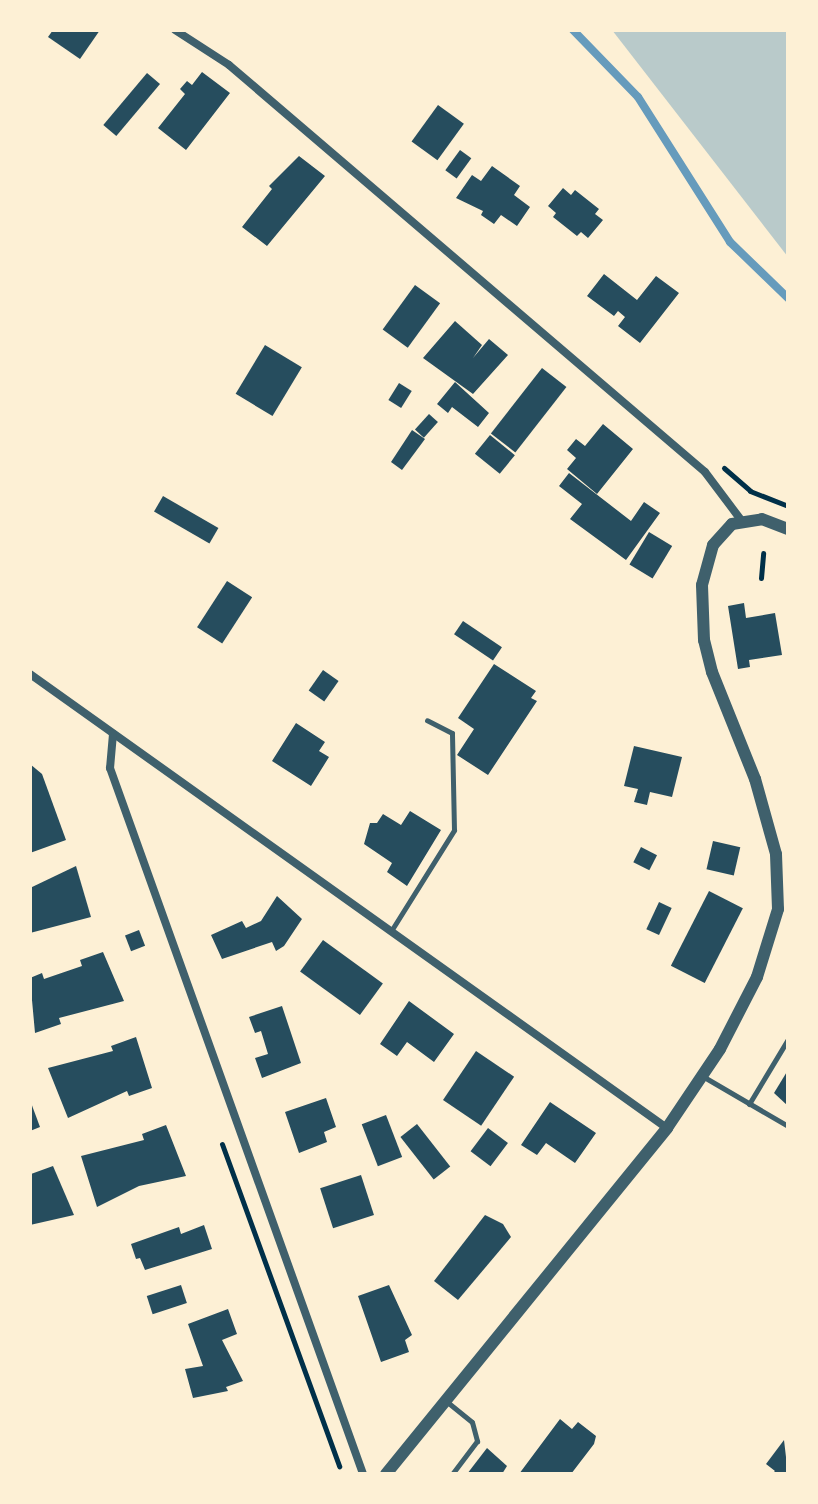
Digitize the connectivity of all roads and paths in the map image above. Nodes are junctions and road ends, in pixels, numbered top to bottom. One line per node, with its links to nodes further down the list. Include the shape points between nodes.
1 (175, 30): 4 (street, via 229,65 705,472)
2 (715, 460): 3 (path, via 750,491)
3 (788, 506)
4 (741, 520): 5 (street, via 762,519); 13 (street, via 718,537 706,565 701,601 704,640 770,827 779,893 775,926 757,977)
5 (788, 529)
6 (763, 553): 7 (path)
7 (761, 578)
8 (30, 674): 10 (street)
9 (427, 720): 11 (lane, via 452,733 454,830)
10 (113, 734): 11 (street); 20 (street, via 110,768)
11 (391, 931): 16 (street)
12 (788, 1039): 14 (lane)
13 (703, 1077): 14 (lane); 16 (street)
14 (749, 1104): 15 (lane)
15 (788, 1126)
16 (667, 1128): 18 (street)
17 (222, 1144): 19 (path)
18 (446, 1401): 21 (street); 22 (lane, via 472,1422 477,1441)
19 (339, 1466)
20 (363, 1474)
21 (386, 1474)
22 (452, 1474)

